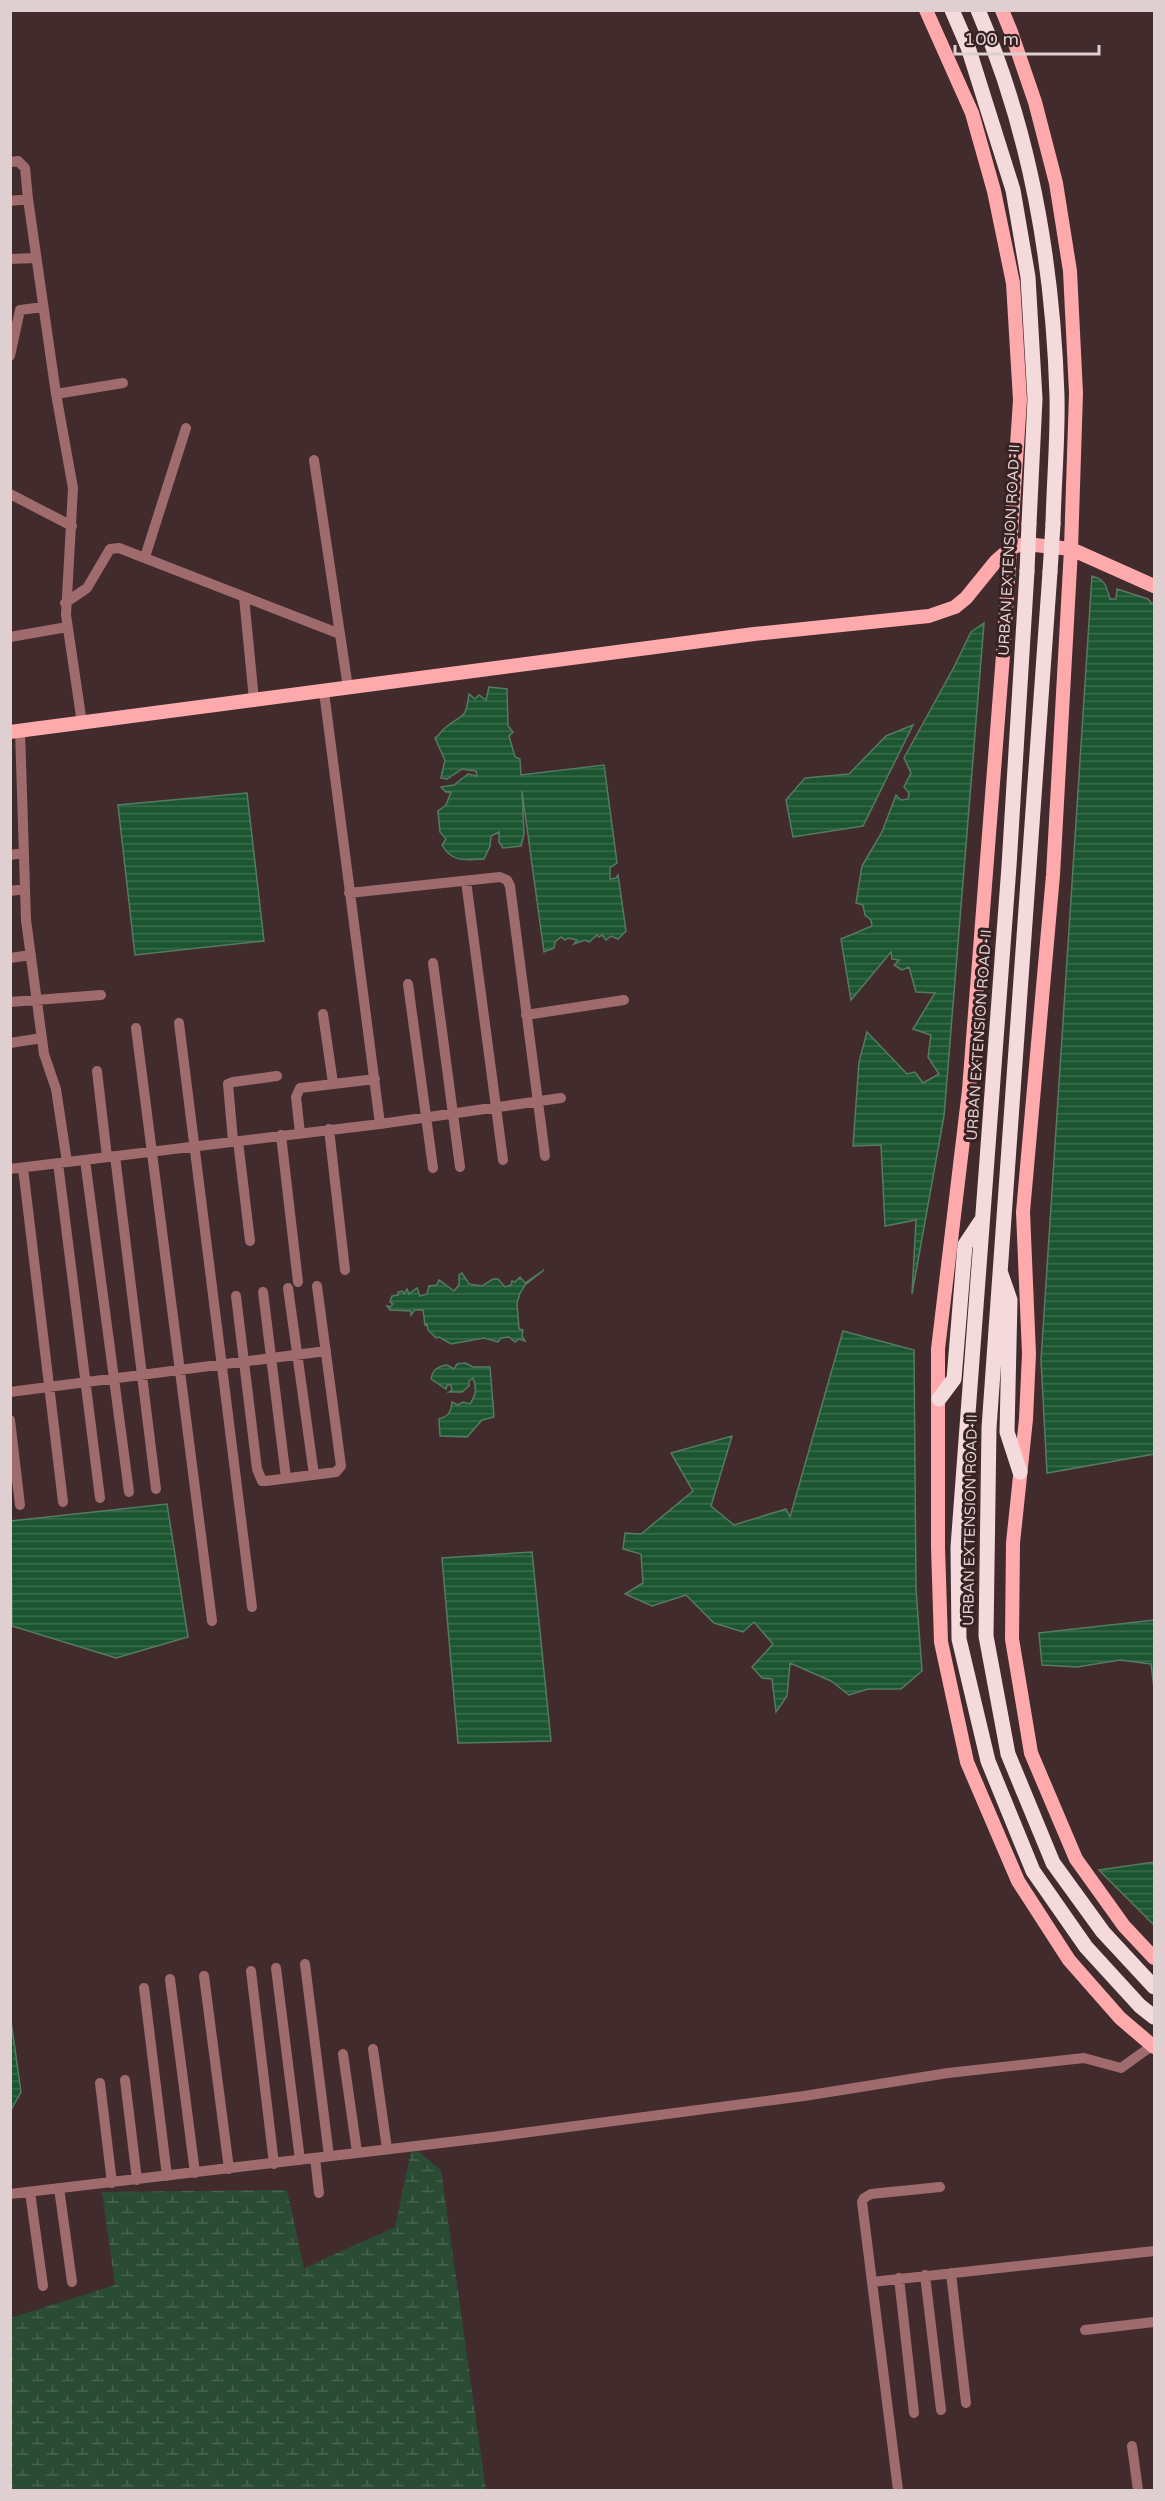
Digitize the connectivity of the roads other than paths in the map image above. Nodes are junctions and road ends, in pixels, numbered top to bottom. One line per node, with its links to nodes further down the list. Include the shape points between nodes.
1 (926, 10): 20 (main road, via 972,113 994,191 1013,283 1020,400)
2 (952, 10): 78 (highway, URBAN EXTENSION ROAD-II, bridge, via 972,58 1013,190 1028,277 1035,399 1009,866)
3 (978, 10): 80 (highway, URBAN EXTENSION ROAD-II, bridge, via 1016,117 1035,186 1049,274 1057,398 1050,573)
4 (1002, 10): 19 (main road, via 1035,102 1056,183 1070,271 1076,393)
5 (10, 162): 6 (street, via 18,161 25,168)
6 (28, 199): 7 (street); 8 (street)
7 (10, 201)
8 (36, 258): 9 (street); 10 (street)
9 (10, 259)
10 (43, 307): 11 (street); 14 (street)
11 (15, 309): 12 (street)
12 (10, 356)
13 (123, 383): 14 (street)
14 (56, 394): 18 (street, via 73,488)
15 (186, 428): 21 (street)
16 (314, 460): 26 (street)
17 (10, 494): 18 (street)
18 (72, 526): 24 (street)
19 (1071, 549): 20 (main road, via 1026,544); 22 (main road); 100 (main road, via 1053,875 1023,1212 1029,1354)
20 (1008, 550): 28 (main road, via 966,598 955,607 928,616 754,634); 98 (main road, via 969,1090 938,1349)
21 (145, 557): 23 (street); 24 (street, via 110,549 87,588)
22 (1155, 586)
23 (244, 597): 26 (street); 30 (street)
24 (65, 603): 25 (street)
25 (67, 627): 27 (street); 31 (street)
26 (340, 634): 28 (street)
27 (10, 637)
28 (348, 688): 29 (main road)
29 (324, 692): 30 (main road); 38 (street)
30 (254, 700): 31 (main road)
31 (82, 723): 32 (main road)
32 (15, 731): 33 (street)
33 (24, 853): 34 (street); 36 (street)
34 (10, 855)
35 (466, 881): 38 (street); 48 (street, via 500,877 510,886); 59 (street)
36 (25, 889): 37 (street); 39 (street)
37 (10, 891)
38 (350, 893): 55 (street)
39 (31, 955): 40 (street); 44 (street)
40 (10, 958)
41 (433, 963): 60 (street)
42 (408, 984): 61 (street)
43 (101, 995): 44 (street)
44 (37, 999): 46 (street); 51 (street)
45 (624, 1000): 48 (street)
46 (10, 1002)
47 (323, 1014): 56 (street)
48 (526, 1015): 58 (street)
49 (179, 1023): 67 (street)
50 (136, 1028): 68 (street)
51 (42, 1038): 52 (street); 73 (street, via 45,1063 56,1089)
52 (10, 1043)
53 (97, 1071): 70 (street)
54 (277, 1076): 66 (street, via 228,1084)
55 (375, 1078): 56 (street); 62 (street)
56 (333, 1083): 64 (street, via 305,1086 297,1092)
57 (561, 1098): 58 (street)
58 (537, 1101): 59 (street); 69 (street)
59 (495, 1107): 60 (street); 72 (street)
60 (453, 1113): 61 (street); 74 (street)
61 (426, 1117): 62 (street); 76 (street)
62 (380, 1124): 63 (street)
63 (329, 1130): 64 (street); 81 (street)
64 (300, 1133): 65 (street)
65 (281, 1135): 66 (street); 82 (street)
66 (236, 1141): 67 (street); 79 (street)
67 (194, 1146): 68 (street); 91 (street)
68 (152, 1152): 70 (street); 92 (street)
69 (546, 1156)
70 (111, 1157): 71 (street); 93 (street)
71 (85, 1160): 73 (street); 94 (street)
72 (503, 1160)
73 (62, 1163): 75 (street); 95 (street)
74 (460, 1167)
75 (23, 1168): 77 (street); 96 (street)
76 (433, 1168)
77 (10, 1169)
78 (983, 1218): 98 (highway, via 965,1245 954,1379); 118 (highway, URBAN EXTENSION ROAD-II, via 958,1547 959,1640 988,1761 1033,1871 1086,1947)
79 (250, 1241)
80 (999, 1268): 100 (highway, via 1010,1300 1007,1432); 116 (highway, URBAN EXTENSION ROAD-II, via 989,1428 986,1636 1008,1754 1053,1863 1103,1932)
81 (345, 1270)
82 (298, 1282)
83 (317, 1286): 87 (street)
84 (288, 1288): 88 (street)
85 (263, 1292): 89 (street)
86 (236, 1296): 90 (street)
87 (326, 1351): 88 (street); 101 (street, via 341,1466 336,1472)
88 (297, 1355): 89 (street); 101 (street)
89 (271, 1359): 90 (street); 102 (street)
90 (244, 1362): 91 (street); 102 (street, via 259,1478)
91 (222, 1366): 92 (street); 108 (street)
92 (180, 1371): 93 (street); 109 (street)
93 (143, 1376): 94 (street); 103 (street)
94 (114, 1379): 95 (street); 104 (street)
95 (86, 1383): 96 (street); 105 (street)
96 (50, 1387): 97 (street); 106 (street)
97 (10, 1392)
98 (939, 1399): 119 (main road, via 940,1642 967,1762 1018,1881 1069,1960 1120,2018)
99 (10, 1420): 107 (street)
100 (1020, 1472): 110 (main road, via 1013,1543 1012,1639 1031,1753 1076,1860 1124,1926)
101 (314, 1475): 102 (street)
102 (286, 1478)
103 (156, 1489)
104 (129, 1492)
105 (100, 1498)
106 (63, 1502)
107 (20, 1505)
108 (252, 1607)
109 (212, 1621)
110 (1155, 1958)
111 (304, 1964): 126 (street)
112 (276, 1968): 128 (street)
113 (250, 1971): 129 (street)
114 (204, 1976): 130 (street)
115 (170, 1979): 131 (street)
116 (1155, 1987)
117 (144, 1988): 132 (street)
118 (1155, 2017)
119 (1154, 2046): 124 (street, via 1121,2067 1084,2058 948,2073 804,2096)
120 (373, 2049): 124 (street)
121 (343, 2054): 125 (street)
122 (125, 2079): 133 (street)
123 (100, 2083): 134 (street)
124 (387, 2149): 125 (street)
125 (357, 2152): 126 (street)
126 (330, 2156): 127 (street)
127 (315, 2158): 128 (street); 138 (street)
128 (300, 2160): 129 (street)
129 (274, 2164): 130 (street)
130 (228, 2169): 131 (street)
131 (195, 2173): 132 (street)
132 (167, 2176): 133 (street)
133 (138, 2180): 134 (street)
134 (112, 2183): 136 (street)
135 (940, 2187): 145 (street, via 864,2198 862,2210)
136 (59, 2188): 137 (street); 144 (street)
137 (30, 2192): 139 (street); 146 (street)
138 (319, 2193)
139 (10, 2194)
140 (1155, 2251): 141 (street)
141 (951, 2273): 142 (street); 149 (street)
142 (924, 2275): 143 (street); 150 (street)
143 (899, 2278): 145 (street); 151 (street)
144 (72, 2282)
145 (872, 2282): 153 (street)
146 (43, 2286)
147 (1155, 2322): 148 (street)
148 (1085, 2330)
149 (966, 2403)
150 (941, 2410)
151 (914, 2413)
152 (1132, 2446): 154 (street)
153 (898, 2490)
154 (1138, 2490)

